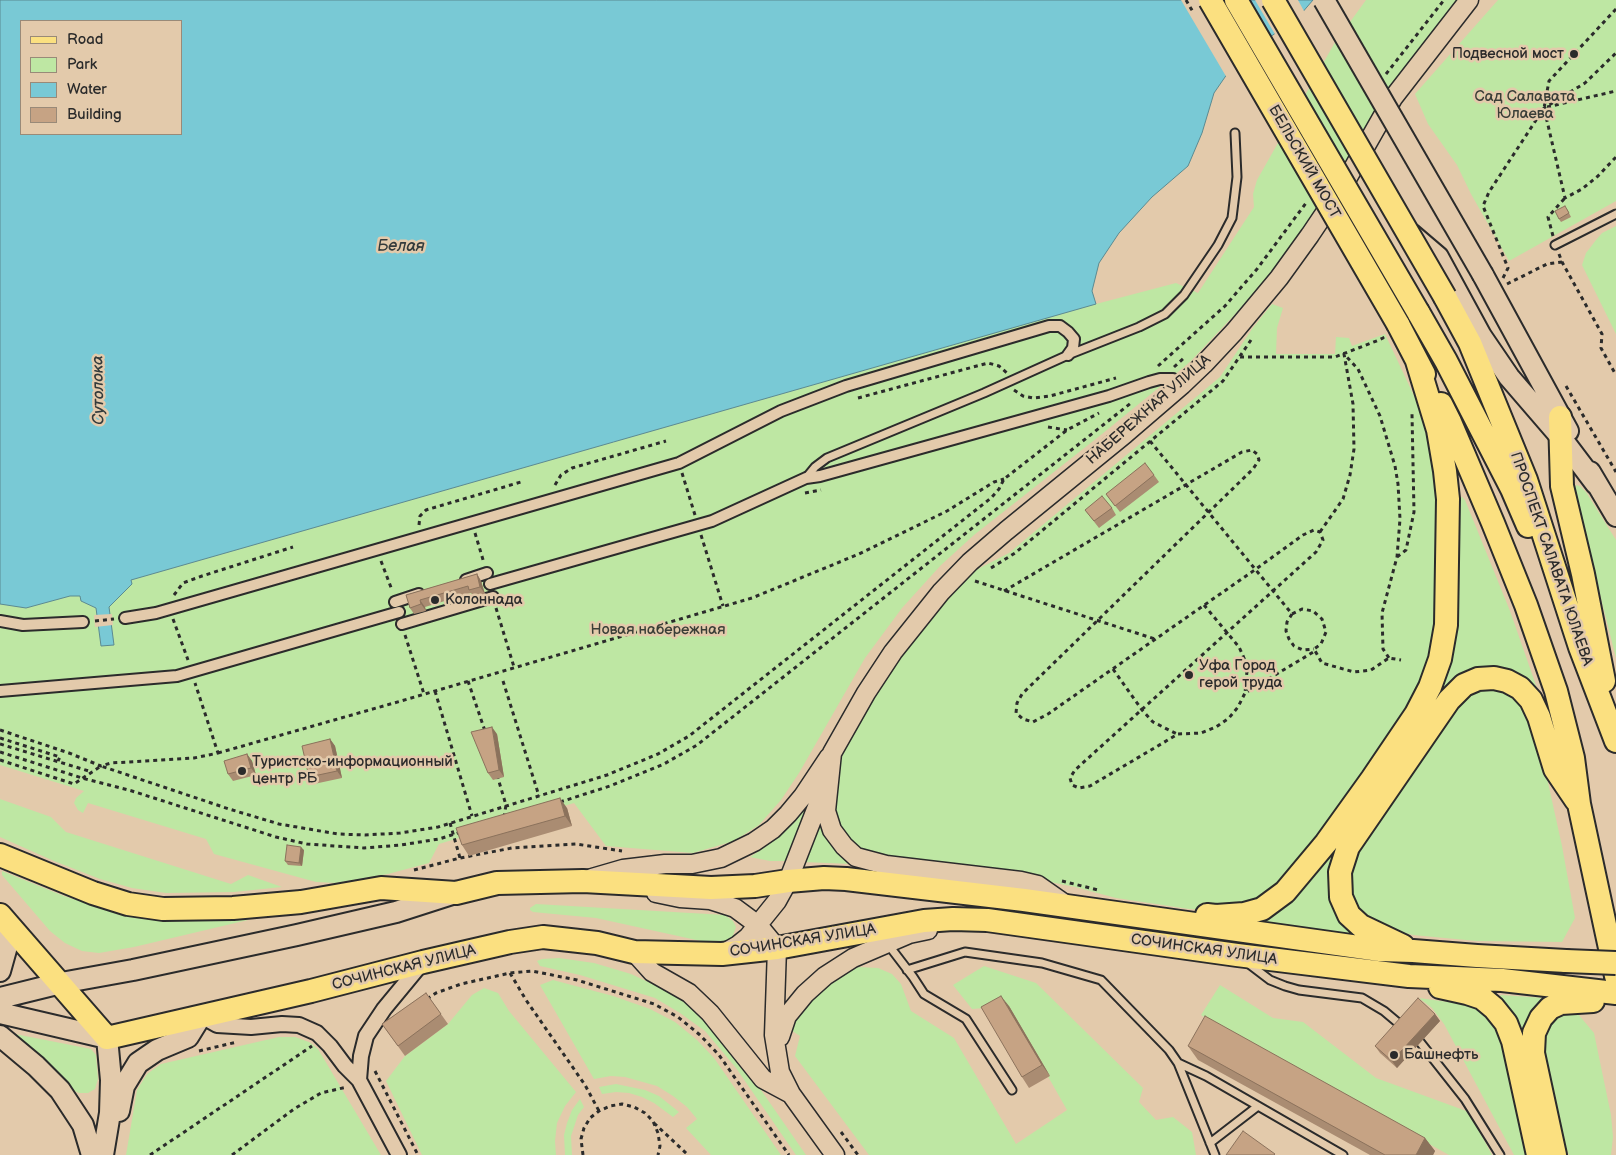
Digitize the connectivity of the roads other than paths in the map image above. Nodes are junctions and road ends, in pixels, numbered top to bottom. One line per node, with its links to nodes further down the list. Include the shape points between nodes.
1 (1210, 0): 11 (main road, БЕЛЬСКИЙ МОСТ, bridge, via 1387,334)
2 (1236, 0): 23 (main road, БЕЛЬСКИЙ МОСТ, bridge, via 1450,370 1512,489)
3 (1273, 0): 9 (main road, bridge, via 1408,232)
4 (1324, 0): 13 (main road, bridge, via 1482,275)
5 (1469, 0): 12 (street, НАБЕРЕЖНАЯ УЛИЦА, via 1393,98 1343,186 1279,278 1234,332)
6 (1235, 133): 10 (lane, via 1237,177 1232,218 1184,295 1165,314)
7 (1616, 214): 8 (lane)
8 (1555, 245)
9 (1451, 293): 13 (main road, via 1509,377); 23 (main road, ПРОСПЕКТ САЛАВАТА ЮЛАЕВА, via 1526,480)
10 (1068, 355): 14 (lane, via 827,458); 20 (street, via 1074,339 1060,326 1048,326 846,386 781,412 678,464 156,614)
11 (1417, 361): 28 (main road, via 1450,422 1526,604 1563,714); 37 (main road, via 1438,430 1448,507 1446,625 1440,659 1416,714 1326,843 1274,901 1262,909 1216,916 1152,908)
12 (1182, 384): 14 (street, via 1173,379 1160,379 1109,396); 26 (street, НАБЕРЕЖНАЯ УЛИЦА, via 970,562 941,592 893,652)
13 (1560, 426): 15 (main road); 25 (main road, via 1562,486)
14 (806, 478): 17 (street, via 712,522)
15 (1616, 516)
16 (459, 582): 17 (street, via 486,570)
17 (490, 584): 19 (street, via 494,600 403,627)
18 (432, 590): 19 (street)
19 (396, 603): 24 (street, via 192,673)
20 (125, 618)
21 (0, 621): 22 (street, via 23,624)
22 (83, 622)
23 (1580, 647): 25 (main road, ПРОСПЕКТ САЛАВАТА ЮЛАЕВА)
24 (0, 691)
25 (1616, 741)
26 (832, 753): 27 (street, НАБЕРЕЖНАЯ УЛИЦА); 30 (street, via 788,814 754,842 720,858 692,864 622,869)
27 (828, 774): 31 (street); 35 (street, via 826,811 832,830 856,857 886,865 1021,880 1038,885)
28 (1579, 804): 44 (main road, via 1555,768 1540,717 1520,688 1494,678 1478,679 1464,685 1449,700 1348,847 1340,872 1341,897 1349,915 1361,926); 52 (main road)
29 (0, 854): 33 (main road, via 93,893 128,904 163,909 233,908 301,902 381,888)
30 (583, 880): 32 (main road, СОЧИНСКАЯ УЛИЦА); 33 (main road, СОЧИНСКАЯ УЛИЦА, via 497,883)
31 (788, 881): 32 (main road, СОЧИНСКАЯ УЛИЦА, via 711,888); 34 (street); 35 (main road, СОЧИНСКАЯ УЛИЦА, via 846,879)
32 (641, 884): 36 (street, via 657,894 710,900)
33 (456, 892): 53 (main road, СОЧИНСКАЯ УЛИЦА, via 396,912 324,929)
34 (776, 901): 40 (street); 42 (street, via 770,932)
35 (1068, 906): 37 (main road, СОЧИНСКАЯ УЛИЦА)
36 (734, 908): 40 (street); 43 (street, via 744,924 744,935)
37 (1122, 913): 44 (main road, СОЧИНСКАЯ УЛИЦА, via 1315,942)
38 (1, 916): 50 (main road, via 7,946); 53 (main road)
39 (953, 919): 41 (street, via 936,928); 42 (main road, СОЧИНСКАЯ УЛИЦА, via 924,921); 46 (main road, СОЧИНСКАЯ УЛИЦА, via 987,920)
40 (758, 925): 42 (street); 43 (street)
41 (887, 943): 49 (lane); 67 (street, via 853,958 825,976 787,1016 780,1035)
42 (777, 948): 43 (main road, СОЧИНСКАЯ УЛИЦА); 67 (street, via 774,1035 780,1072)
43 (730, 949): 45 (main road, СОЧИНСКАЯ УЛИЦА)
44 (1413, 951): 48 (main road, СОЧИНСКАЯ УЛИЦА, bridge)
45 (634, 952): 47 (main road, СОЧИНСКАЯ УЛИЦА, via 597,943 543,937); 67 (street, via 652,972 689,993 710,1013 763,1079)
46 (1236, 955): 51 (main road, СОЧИНСКАЯ УЛИЦА); 60 (lane, via 1270,980 1285,986 1362,998)
47 (423, 962): 59 (main road, СОЧИНСКАЯ УЛИЦА); 65 (street, via 366,1036)
48 (1616, 963)
49 (907, 970): 64 (lane, via 965,952 1042,963 1101,980); 66 (lane, via 924,994 966,1019)
50 (0, 971)
51 (1409, 976): 55 (main road, СОЧИНСКАЯ УЛИЦА, via 1502,980); 78 (main road, via 1482,998 1506,1023 1513,1041)
52 (1616, 976)
53 (62, 984): 56 (main road, СОЧИНСКАЯ УЛИЦА); 62 (main road)
54 (1616, 993): 55 (main road, СОЧИНСКАЯ УЛИЦА)
55 (1574, 994): 57 (main road, via 1602,1002); 79 (main road, via 1550,1008 1534,1033 1533,1053)
56 (0, 998)
57 (1616, 998)
58 (0, 1013): 62 (main road, СОЧИНСКАЯ УЛИЦА)
59 (201, 1016): 62 (main road, СОЧИНСКАЯ УЛИЦА); 65 (street, via 218,1025 251,1027 282,1024 317,1033 345,1066); 72 (main road, via 188,1037 157,1050 138,1063 124,1086)
60 (1403, 1027)
61 (0, 1036): 70 (main road, via 60,1090 83,1125)
62 (107, 1038): 71 (main road, via 110,1113)
63 (1420, 1042): 77 (lane, via 1465,1099)
64 (1178, 1063): 68 (lane); 69 (lane)
65 (353, 1084): 73 (street)
66 (1012, 1090)
67 (791, 1094): 74 (street)
68 (1258, 1106): 69 (lane); 76 (lane)
69 (1210, 1143): 75 (lane)
70 (92, 1155)
71 (103, 1155)
72 (111, 1155)
73 (399, 1155)
74 (835, 1155)
75 (1215, 1155)
76 (1343, 1155)
77 (1500, 1155)
78 (1538, 1155)
79 (1555, 1155)

